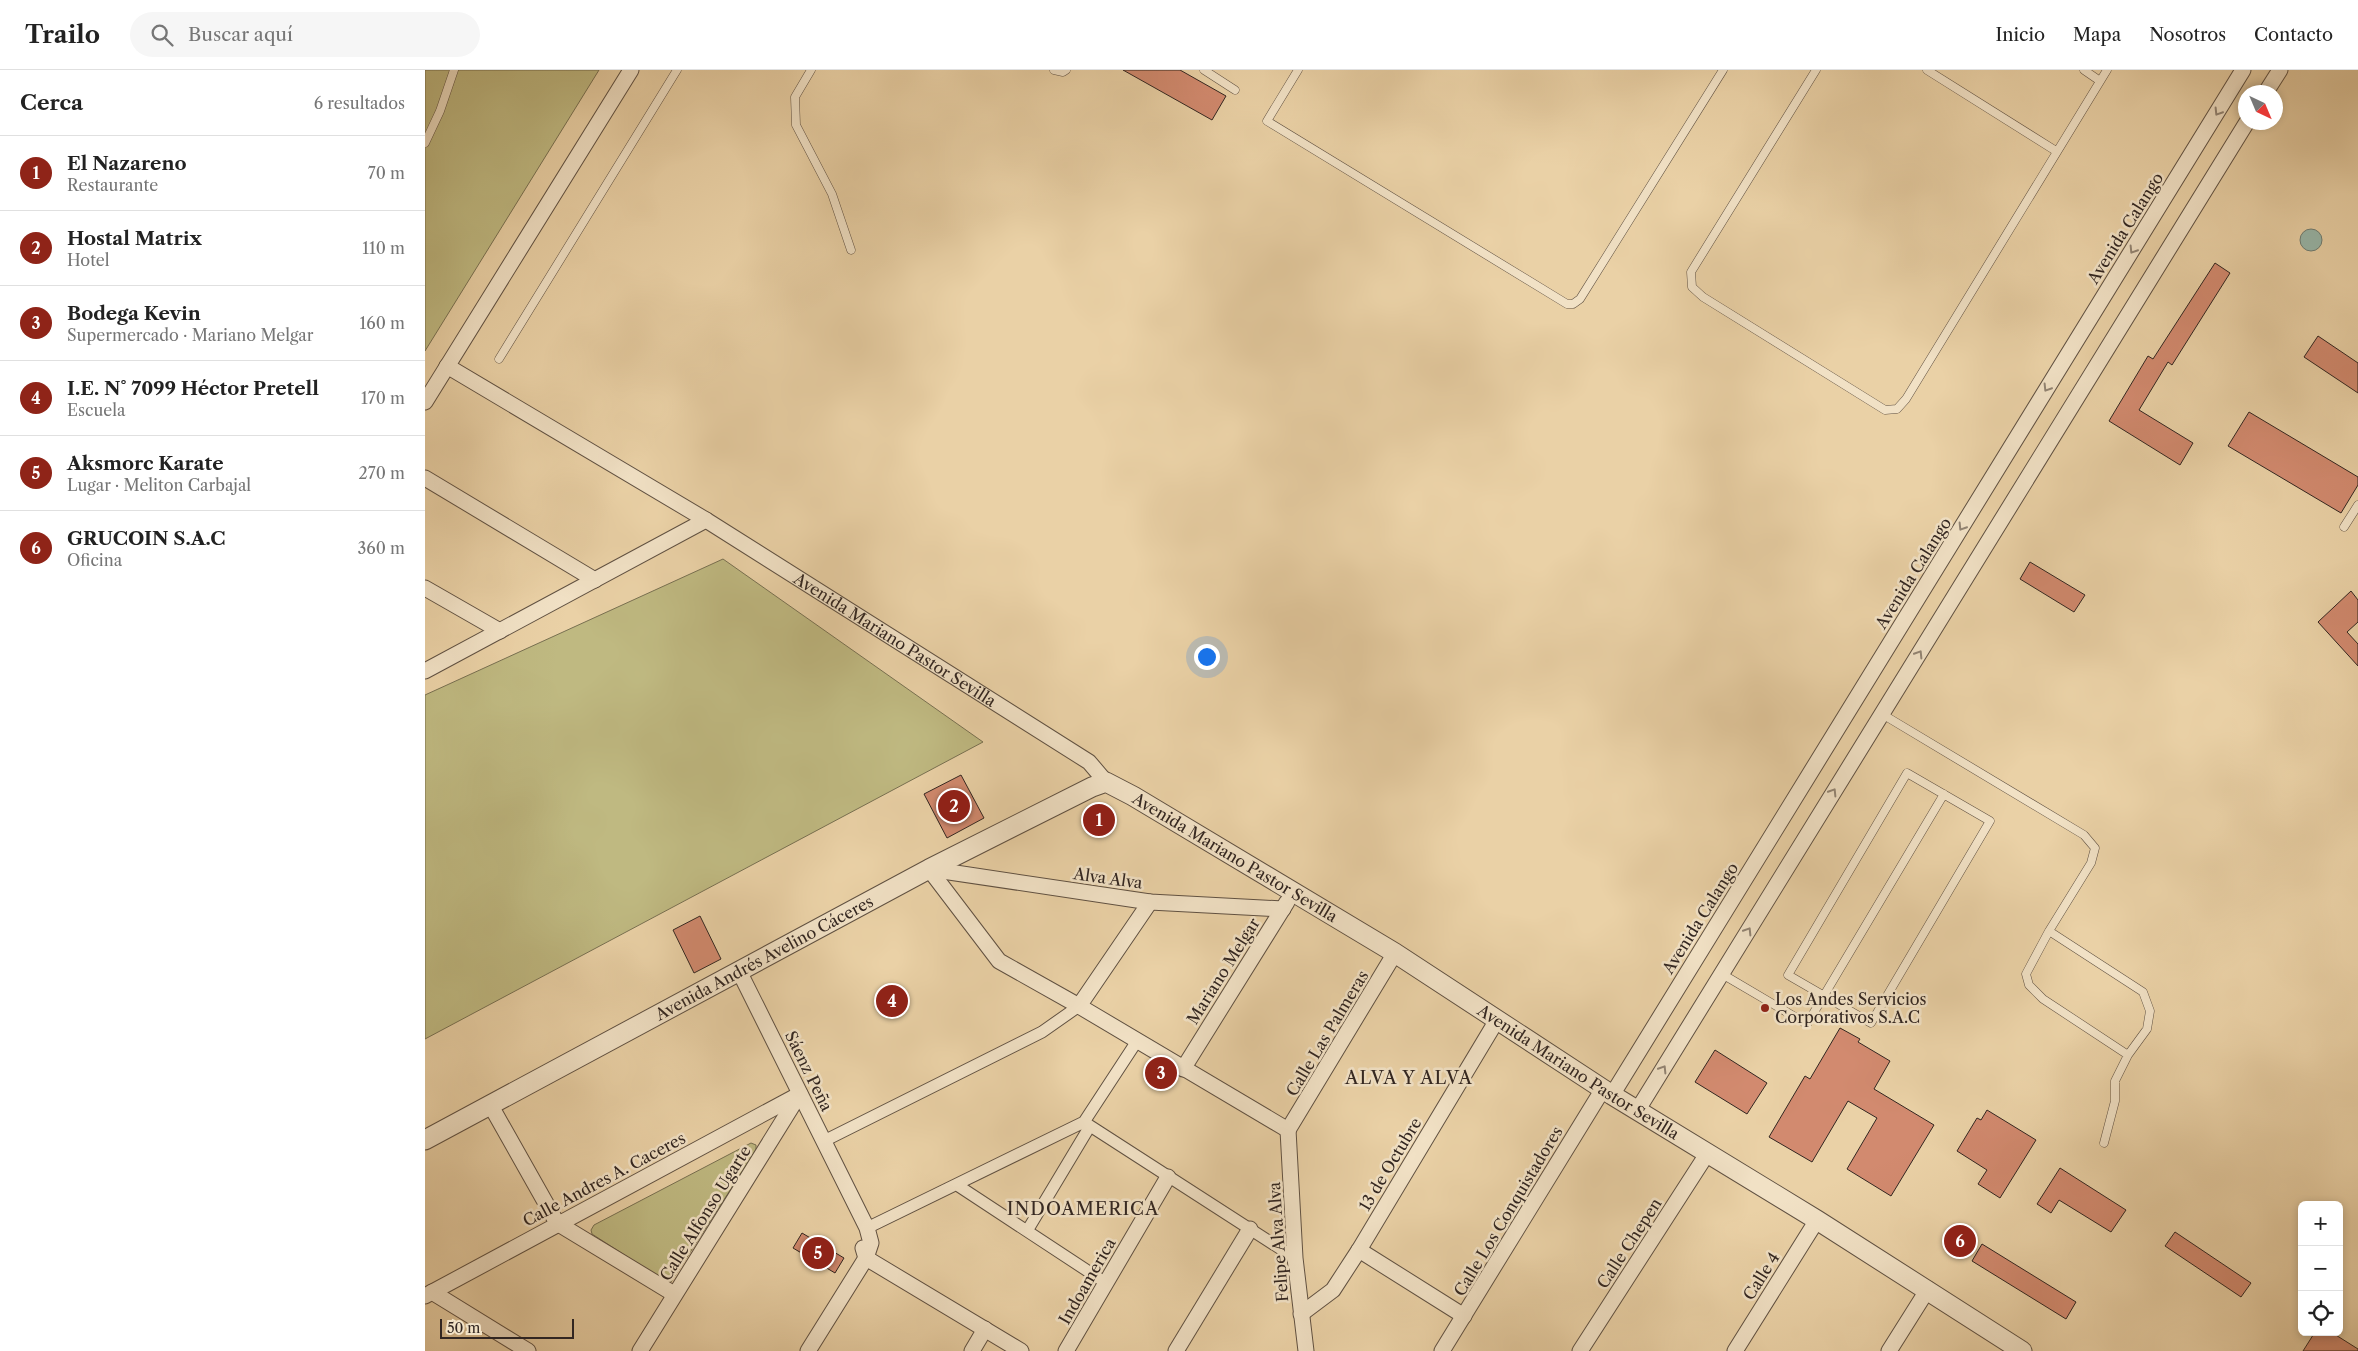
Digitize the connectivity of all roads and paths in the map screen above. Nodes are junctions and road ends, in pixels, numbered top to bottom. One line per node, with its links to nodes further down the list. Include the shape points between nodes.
1 (454, 70): 20 (lane)
2 (631, 70): 24 (street)
3 (677, 70): 23 (lane)
4 (811, 70): 22 (lane, via 795,97 796,125 832,194)
5 (1054, 70): 6 (lane)
6 (1066, 70)
7 (1204, 70): 18 (lane)
8 (1298, 70): 9 (lane, via 1267,121 1567,304 1580,299)
9 (1723, 70)
10 (1816, 70): 21 (lane, via 1691,272 1692,287 1703,297 1885,410 1897,409 1906,399)
11 (1927, 70): 21 (lane)
12 (2084, 70): 16 (lane)
13 (2107, 70): 16 (lane)
14 (2243, 70): 51 (street, Avenida Calango, one-way to 51)
15 (2279, 70): 17 (street)
16 (2100, 81): 21 (lane)
17 (2270, 85)
18 (1235, 90)
19 (2242, 130): 34 (street, one-way to 19)
20 (425, 144)
21 (2056, 150)
22 (851, 250)
23 (499, 359)
24 (447, 366): 25 (street); 28 (street, Avenida Mariano Pastor Sevilla)
25 (425, 402)
26 (425, 478): 30 (street)
27 (2358, 505): 29 (lane)
28 (706, 520): 30 (street); 35 (street, Avenida Mariano Pastor Sevilla, via 1089,762)
29 (2344, 527)
30 (595, 580): 32 (street)
31 (425, 588): 32 (street)
32 (500, 631): 33 (street)
33 (425, 671)
34 (1882, 714): 41 (lane, via 2084,836 2095,848 2091,863); 44 (street, one-way to 34)
35 (1106, 782): 37 (street, Avenida Andrés Avelino Cáceres); 38 (street, Avenida Mariano Pastor Sevilla)
36 (1944, 794): 45 (lane); 45 (lane, via 1907,772 1788,975); 45 (lane, via 1990,821 1871,1023)
37 (929, 869): 39 (street, Alva Alva); 43 (street, Avenida Andrés Avelino Cáceres); 46 (street, via 999,962)
38 (1293, 892): 40 (street, Mariano Melgar); 42 (street, Avenida Mariano Pastor Sevilla)
39 (1150, 902): 40 (street, Alva Alva); 46 (street)
40 (1283, 909): 50 (street, Mariano Melgar)
41 (2049, 931): 49 (lane, via 2026,974 2029,985 2043,999); 49 (lane, via 2143,992 2151,1011 2147,1029)
42 (1395, 953): 47 (street, Avenida Mariano Pastor Sevilla); 56 (street, Calle Las Palmeras)
43 (739, 971): 52 (street, Sáenz Peña); 53 (street, Avenida Andrés Avelino Cáceres)
44 (1721, 974): 45 (lane, via 1807,1024); 54 (street, one-way to 44)
45 (1824, 996)
46 (1079, 1006): 48 (street); 58 (street, via 1041,1032)
47 (1497, 1020): 51 (street, Avenida Mariano Pastor Sevilla); 69 (street, 13 de Octubre)
48 (1137, 1041): 50 (street); 55 (street)
49 (2128, 1055): 59 (lane, via 2115,1081 2115,1101)
50 (1183, 1069): 56 (street)
51 (1607, 1092): 54 (street, Avenida Mariano Pastor Sevilla); 77 (street, Calle Los Conquistadores)
52 (800, 1094): 58 (street, Sáenz Peña); 65 (street, Calle Andres A. Caceres); 75 (street, Calle Alfonso Ugarte)
53 (491, 1106): 57 (street, Avenida Andrés Avelino Cáceres); 65 (street)
54 (1637, 1110): 60 (street, Avenida Mariano Pastor Sevilla)
55 (1087, 1124): 61 (street); 62 (street); 68 (street)
56 (1288, 1130): 71 (street, Felipe Alva Alva)
57 (425, 1140)
58 (824, 1141): 63 (street, Sáenz Peña)
59 (2104, 1143)
60 (1707, 1154): 64 (street, Avenida Mariano Pastor Sevilla); 88 (street, Calle Chepen)
61 (1168, 1177): 67 (street); 72 (street, Indoamerica)
62 (957, 1185): 66 (street); 68 (street)
63 (846, 1186): 66 (street, Sáenz Peña); 70 (street, Sáenz Peña)
64 (1817, 1220): 73 (street, Avenida Mariano Pastor Sevilla); 89 (street, Calle 4)
65 (557, 1223): 74 (street, Calle Andres A. Caceres); 75 (street)
66 (867, 1228): 70 (street, Sáenz Peña, via 871,1243)
67 (1250, 1229): 71 (street); 85 (street)
68 (1027, 1231): 72 (street)
69 (1359, 1250): 76 (street, 13 de Octubre, via 1333,1290); 77 (street)
70 (866, 1258): 78 (street); 81 (street)
71 (1295, 1258): 76 (street, Felipe Alva Alva)
72 (1106, 1284): 84 (street, Indoamerica)
73 (1928, 1289): 90 (street); 91 (street, Avenida Mariano Pastor Sevilla)
74 (429, 1294): 79 (street)
75 (674, 1294): 80 (street, Calle Alfonso Ugarte)
76 (1301, 1314): 86 (street, Felipe Alva Alva)
77 (1464, 1316): 87 (street, Calle Los Conquistadores)
78 (985, 1329): 82 (street); 83 (street)
79 (529, 1351)
80 (640, 1351)
81 (808, 1351)
82 (972, 1351)
83 (1021, 1351)
84 (1066, 1351)
85 (1176, 1351)
86 (1306, 1351)
87 (1442, 1351)
88 (1580, 1351)
89 (1735, 1351)
90 (1889, 1351)
91 (2022, 1351)

